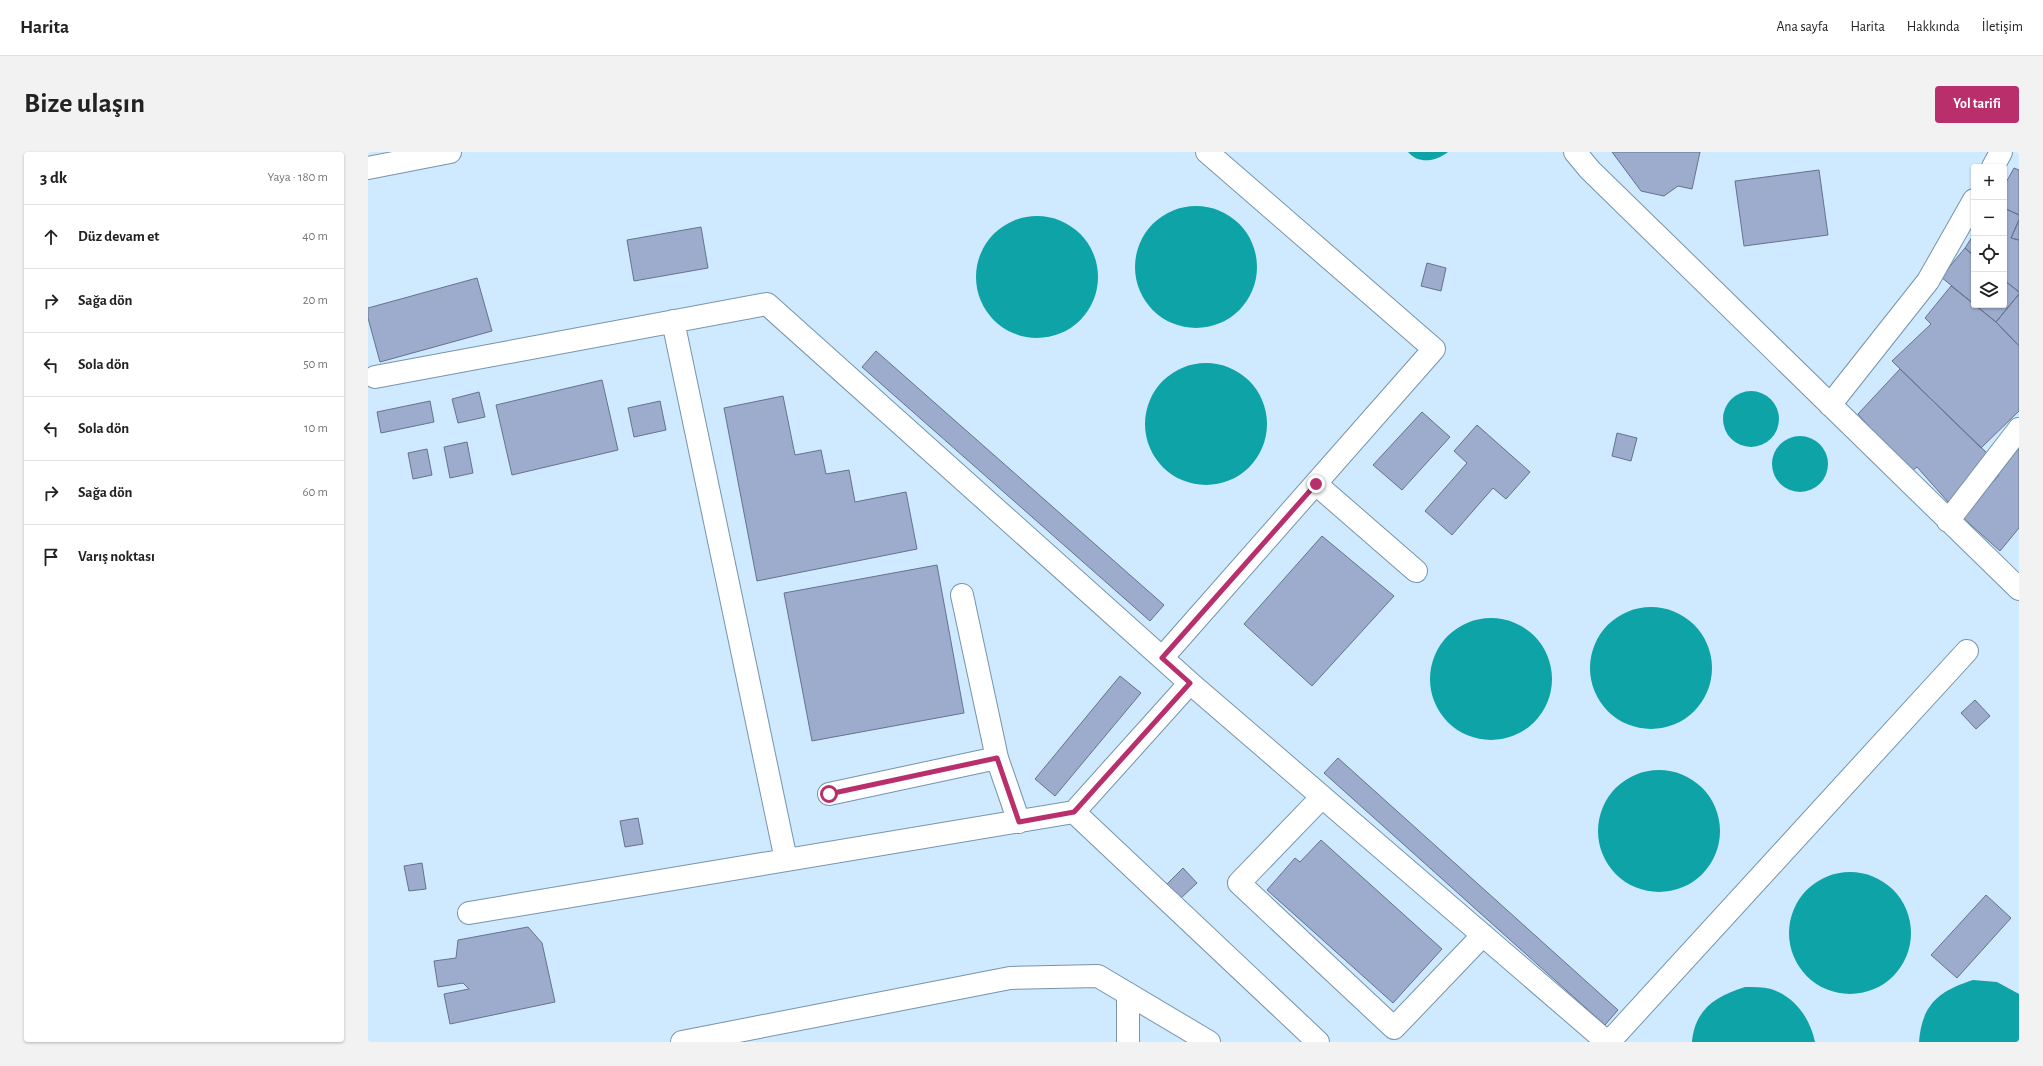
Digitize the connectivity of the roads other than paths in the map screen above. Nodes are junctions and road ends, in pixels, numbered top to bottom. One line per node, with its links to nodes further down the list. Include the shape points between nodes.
1 (450, 152): 5 (street)
2 (1207, 152): 12 (street, via 1434,349)
3 (1575, 152): 10 (street, via 1590,170)
4 (2002, 152): 6 (street)
5 (381, 161)
6 (1995, 164)
7 (1971, 205): 10 (street, via 1928,281)
8 (673, 321): 9 (street); 18 (street, via 767,304); 25 (street)
9 (375, 377)
10 (1830, 405): 13 (street)
11 (2019, 429): 13 (street)
12 (1316, 484): 14 (street); 18 (street)
13 (1948, 521): 15 (street)
14 (1416, 571)
15 (2019, 589)
16 (962, 595): 20 (street)
17 (1967, 651): 34 (street)
18 (1162, 658): 19 (street)
19 (1190, 683): 22 (street); 23 (street)
20 (997, 758): 21 (street); 24 (street)
21 (829, 794)
22 (1322, 797): 27 (street); 27 (street, via 1239,883 1394,1028)
23 (1074, 812): 24 (street); 33 (street)
24 (1019, 822): 25 (street)
25 (786, 860): 26 (street)
26 (469, 913)
27 (1483, 935): 34 (street)
28 (1128, 994): 29 (street, via 1098,976 1010,978); 31 (street); 32 (street)
29 (734, 1037): 30 (street)
30 (682, 1042)
31 (1128, 1042)
32 (1209, 1042)
33 (1318, 1042)
34 (1608, 1042)

